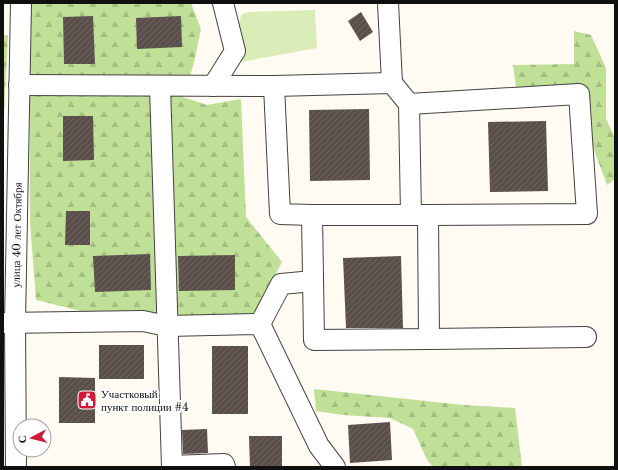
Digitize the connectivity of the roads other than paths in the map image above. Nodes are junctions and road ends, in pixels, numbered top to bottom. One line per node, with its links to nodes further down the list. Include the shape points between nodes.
1 (21, 3): 5 (street, улица 40 лет Октября)
2 (223, 3): 7 (street, via 235,51)
3 (388, 3): 4 (street)
4 (392, 83): 8 (street); 9 (street)
5 (19, 86): 6 (street); 13 (street, улица 40 лет Октября)
6 (160, 86): 7 (street); 15 (street)
7 (214, 86): 8 (street)
8 (274, 86): 10 (street, via 280,214)
9 (409, 104): 11 (street); 11 (street, via 579,94 588,214)
10 (312, 215): 11 (street); 12 (street)
11 (420, 215): 17 (street)
12 (313, 281): 14 (street, via 282,284); 17 (street, via 314,340)
13 (9, 323): 15 (street, via 143,321); 19 (street, улица 40 лет Октября)
14 (260, 324): 15 (street); 21 (street, via 319,446)
15 (167, 326): 18 (street)
16 (586, 337): 17 (street)
17 (429, 339)
18 (172, 466): 20 (street, via 224,464)
19 (16, 467)
20 (225, 467)
21 (335, 467)

